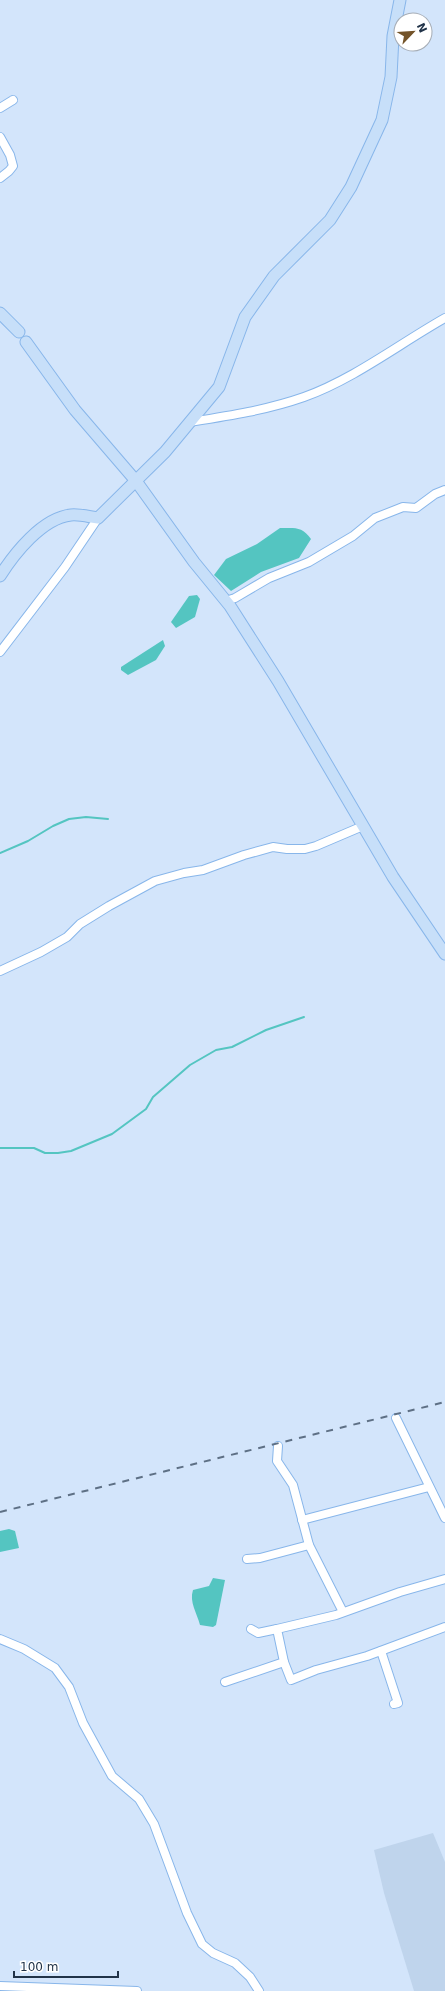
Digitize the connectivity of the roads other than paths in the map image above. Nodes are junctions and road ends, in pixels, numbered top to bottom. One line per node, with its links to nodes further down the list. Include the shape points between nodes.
1 (400, 0): 10 (street, via 393,36 391,77 382,120 351,187 330,220 274,276 245,317 219,387)
2 (13, 100): 3 (street)
3 (0, 108)
4 (0, 137): 5 (street, via 13,166)
5 (0, 178)
6 (0, 313): 8 (street)
7 (445, 318): 10 (street, via 405,340 365,368 304,397 245,413)
8 (19, 332): 9 (street)
9 (26, 342): 11 (street, via 75,410)
10 (190, 422): 11 (street, via 166,452)
11 (136, 481): 13 (street); 15 (street, via 194,562)
12 (445, 490): 15 (street, via 416,508 403,507 375,518 353,536 309,562 269,578)
13 (98, 518): 14 (street, via 70,515 48,522 12,557); 16 (street, via 65,567)
14 (0, 576)
15 (226, 601): 17 (street, via 278,681)
16 (0, 652)
17 (363, 826): 18 (street, via 392,878); 19 (street, via 305,849 287,850 273,847 203,870 154,881 109,906 49,947)
18 (445, 954)
19 (0, 971)
20 (396, 1418): 22 (street)
21 (278, 1446): 24 (street, via 277,1461 293,1485)
22 (429, 1487): 23 (street); 24 (street)
23 (445, 1518)
24 (302, 1520): 25 (street)
25 (309, 1545): 26 (street); 28 (street)
26 (247, 1559)
27 (445, 1579): 28 (street)
28 (343, 1612): 31 (street)
29 (445, 1627): 33 (street)
30 (251, 1629): 31 (street, via 258,1633)
31 (277, 1629): 34 (street)
32 (0, 1639): 39 (street, via 24,1649 55,1668 69,1687 83,1723 112,1776 139,1800 154,1824 202,1944 213,1953 235,1963 250,1977)
33 (381, 1651): 34 (street, via 291,1680); 36 (street, via 398,1703)
34 (284, 1662): 35 (street)
35 (225, 1682)
36 (394, 1704)
37 (0, 1986): 38 (street)
38 (137, 1991)
39 (259, 1991)

